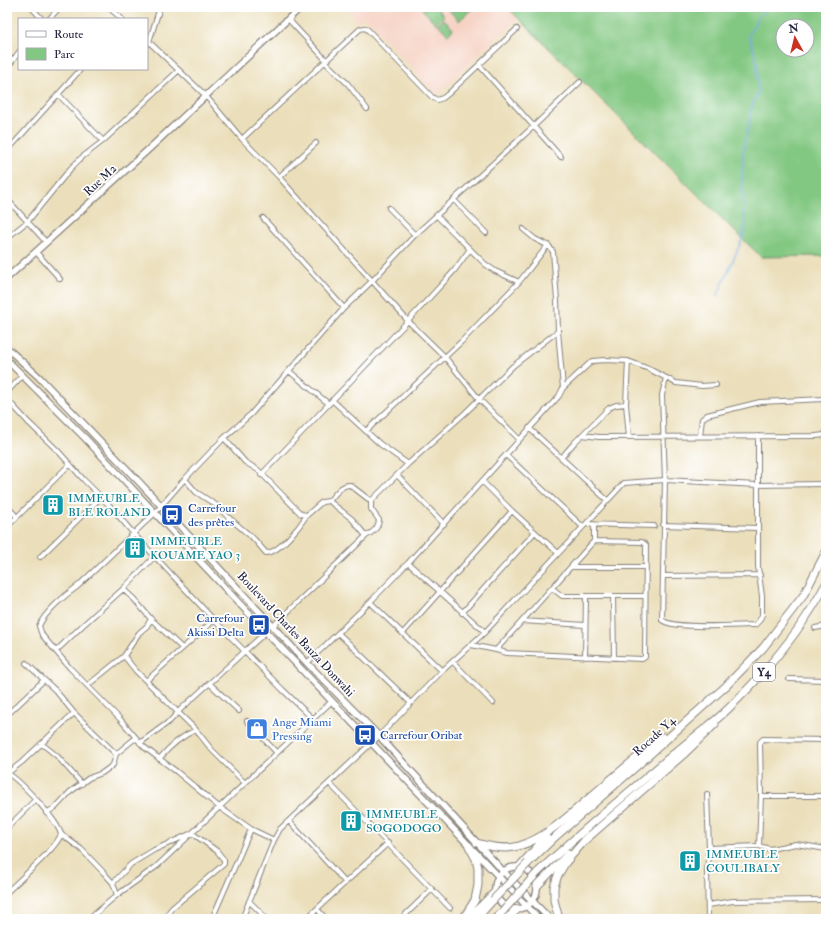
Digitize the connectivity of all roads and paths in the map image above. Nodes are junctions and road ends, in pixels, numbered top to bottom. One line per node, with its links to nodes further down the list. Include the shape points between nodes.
1 (31, 7): 6 (street)
2 (60, 7): 7 (street)
3 (108, 7): 8 (street)
4 (160, 7): 11 (street)
5 (300, 7): 9 (main road, Rue M2)
6 (41, 18)
7 (50, 18)
8 (121, 18)
9 (288, 18): 15 (street); 22 (main road, Rue M2)
10 (517, 29): 16 (street)
11 (148, 41): 19 (street)
12 (18, 53): 14 (street)
13 (7, 55): 14 (street)
14 (12, 60): 17 (street)
15 (326, 61): 16 (street, via 360,29 365,28 437,100 448,94); 23 (street); 25 (street)
16 (479, 65): 24 (street)
17 (7, 68)
18 (80, 70): 21 (street)
19 (179, 70): 22 (street); 26 (street)
20 (580, 82): 24 (street)
21 (58, 94): 26 (street); 28 (street)
22 (205, 96): 25 (street); 41 (main road, Rue M2)
23 (367, 109)
24 (534, 126): 29 (street); 32 (street)
25 (242, 139): 30 (street)
26 (103, 141): 36 (street, via 71,168)
27 (316, 143): 30 (street)
28 (7, 151)
29 (561, 157)
30 (279, 177): 47 (street)
31 (7, 199): 36 (street)
32 (454, 200): 34 (street); 38 (street)
33 (389, 208): 39 (street)
34 (437, 216): 39 (street); 43 (street)
35 (263, 218): 49 (street)
36 (28, 221): 40 (street); 41 (street)
37 (523, 229): 42 (street)
38 (486, 233)
39 (415, 235): 47 (street)
40 (7, 238)
41 (46, 242): 44 (main road, Rue M2)
42 (548, 245): 48 (street); 51 (street, via 553,252)
43 (470, 249): 48 (street, via 495,271); 50 (street, via 454,271)
44 (36, 252): 45 (main road, Rue M2); 46 (street)
45 (7, 278)
46 (60, 279)
47 (372, 281): 49 (street); 50 (street)
48 (519, 282): 53 (street)
49 (344, 308): 56 (street)
50 (408, 321): 53 (street); 64 (street)
51 (558, 331): 60 (street); 63 (street, via 513,366)
52 (7, 348): 94 (main road, Boulevard Charles Bauza Donwahi, via 43,382)
53 (444, 356): 63 (street); 69 (street)
54 (7, 360): 57 (main road, Boulevard Charles Bauza Donwahi)
55 (628, 361): 58 (street); 60 (street, via 592,361); 66 (street)
56 (288, 371): 65 (street); 76 (street, via 256,408)
57 (22, 375): 61 (street); 96 (main road, Boulevard Charles Bauza Donwahi)
58 (666, 378): 59 (street, via 682,384); 72 (street, via 662,395)
59 (716, 384)
60 (563, 388): 68 (street, via 559,396)
61 (7, 392)
62 (7, 399): 80 (street)
63 (479, 399): 77 (street); 81 (street)
64 (332, 400): 65 (street); 69 (street)
65 (328, 404): 82 (street)
66 (626, 404): 71 (street, via 609,408); 75 (street)
67 (826, 416): 73 (street, via 824,399 760,402 707,415 702,419)
68 (529, 428): 77 (street); 79 (street)
69 (366, 431): 81 (street)
70 (826, 432): 74 (street, via 824,435 816,436)
71 (582, 435): 75 (street); 79 (street)
72 (663, 436): 73 (street); 75 (street); 86 (street)
73 (700, 436): 74 (street)
74 (758, 436): 88 (street)
75 (629, 437)
76 (224, 438): 82 (street, via 245,462); 84 (street)
77 (519, 439): 78 (street)
78 (506, 455): 85 (street); 102 (street)
79 (561, 458): 90 (street)
80 (70, 464): 89 (street); 98 (street)
81 (408, 464): 83 (street)
82 (261, 475): 97 (street, via 301,514)
83 (397, 475): 92 (street); 99 (street)
84 (185, 479): 94 (street); 97 (street, via 196,492 216,505 254,539 266,553 271,553 286,540)
85 (482, 480): 95 (street); 99 (street)
86 (665, 480): 88 (street); 90 (street, via 624,483); 101 (street)
87 (821, 484): 88 (street)
88 (757, 485): 105 (street)
89 (101, 497): 107 (street); 113 (street)
90 (607, 500): 102 (street)
91 (329, 501): 92 (street, via 346,484); 97 (street, via 322,502); 108 (street, via 352,520)
92 (371, 501): 108 (street, via 371,509 379,520 376,529)
93 (7, 506): 98 (street)
94 (161, 506): 96 (street); 132 (main road, Boulevard Charles Bauza Donwahi)
95 (512, 511): 106 (street); 122 (street)
96 (155, 512): 107 (street); 135 (main road, Boulevard Charles Bauza Donwahi)
97 (307, 515)
98 (17, 517): 103 (street)
99 (444, 524): 114 (street)
100 (594, 524): 102 (street); 104 (street); 109 (street)
101 (663, 524): 105 (street); 118 (street)
102 (584, 525): 111 (street)
103 (7, 526)
104 (654, 526)
105 (758, 528): 117 (street)
106 (535, 532): 111 (street); 127 (street)
107 (133, 533): 112 (street); 143 (street, via 78,586 66,594 42,620 39,630)
108 (366, 536): 132 (street)
109 (594, 540): 115 (street); 116 (street, via 642,542 646,545)
110 (826, 552): 160 (highway, Rocade Y4 / Y4, via 803,596 763,648)
111 (558, 553): 136 (street)
112 (155, 556): 121 (street); 129 (street)
113 (40, 558)
114 (408, 563): 122 (street); 126 (street)
115 (571, 567): 116 (street); 120 (street)
116 (645, 567): 125 (street)
117 (760, 575): 118 (street); 118 (street, via 762,615 759,621 755,625 720,626 675,625 662,620)
118 (663, 576)
119 (826, 584): 161 (highway, Y4, via 791,640)
120 (552, 588): 123 (street, via 562,596); 130 (street)
121 (123, 589): 128 (street); 143 (street)
122 (439, 592): 127 (street); 138 (street)
123 (586, 596): 124 (street); 131 (street)
124 (613, 596): 125 (street); 146 (street)
125 (645, 596): 146 (street, via 645,657)
126 (370, 602): 137 (street); 138 (street)
127 (462, 613): 136 (street)
128 (150, 619): 140 (street); 144 (street)
129 (214, 620): 140 (street); 141 (street)
130 (522, 621): 131 (street); 142 (street)
131 (585, 625): 145 (street)
132 (273, 626): 149 (main road, Boulevard Charles Bauza Donwahi)
133 (826, 626): 134 (street)
134 (815, 628)
135 (266, 632): 141 (street); 157 (main road, Boulevard Charles Bauza Donwahi)
136 (485, 632): 139 (street)
137 (338, 633): 149 (street); 158 (street)
138 (403, 633): 150 (street)
139 (471, 645): 142 (street); 147 (street)
140 (182, 648): 154 (street)
141 (245, 650): 155 (street); 166 (street)
142 (496, 650): 145 (street, via 506,653)
143 (56, 651): 156 (street)
144 (124, 656): 154 (street); 156 (street)
145 (585, 657): 146 (street)
146 (614, 658)
147 (453, 662): 150 (street); 159 (street)
148 (26, 663): 152 (street)
149 (307, 663): 169 (main road, Boulevard Charles Bauza Donwahi)
150 (442, 671): 158 (street)
151 (789, 679): 153 (street)
152 (44, 680): 164 (street); 165 (street)
153 (826, 680)
154 (146, 681): 162 (street)
155 (209, 683): 162 (street); 163 (street)
156 (88, 685): 170 (street)
157 (332, 701): 166 (street); 172 (main road, Boulevard Charles Bauza Donwahi)
158 (411, 703): 169 (street)
159 (492, 703)
160 (705, 706): 189 (highway, via 642,753); 230 (highway, Rocade Y4 / Y4, bridge, via 556,836)
161 (729, 708): 195 (highway, via 685,753); 231 (highway, Y4, bridge, via 567,844 536,873)
162 (178, 712): 168 (street); 173 (street)
163 (239, 712)
164 (74, 713): 174 (street); 176 (street)
165 (7, 715)
166 (313, 719): 175 (street)
167 (247, 721): 175 (street)
168 (196, 730): 177 (street, via 169,747); 180 (street)
169 (379, 736): 172 (street); 197 (main road, Boulevard Charles Bauza Donwahi)
170 (137, 739): 173 (street); 176 (street, via 132,740)
171 (826, 740): 183 (street, via 763,738 760,742)
172 (372, 742): 179 (street); 198 (main road, Boulevard Charles Bauza Donwahi)
173 (140, 743): 177 (street)
174 (42, 744): 178 (street); 181 (street, via 57,756)
175 (277, 753): 180 (street)
176 (116, 754): 181 (street, via 113,765)
177 (159, 759): 186 (street)
178 (7, 773): 185 (street)
179 (329, 782): 188 (street); 196 (street)
180 (245, 783): 186 (street)
181 (82, 784): 187 (street)
182 (707, 794): 200 (street)
183 (761, 796): 184 (street); 199 (street)
184 (826, 796)
185 (35, 800): 187 (street); 190 (street)
186 (219, 807): 191 (street); 192 (street)
187 (46, 813): 193 (street)
188 (289, 821): 194 (street, via 280,829); 206 (street)
189 (558, 825): 197 (highway, via 535,840 518,846 498,848); 202 (highway)
190 (7, 828)
191 (251, 829): 194 (street); 222 (street)
192 (192, 833): 205 (street, via 154,850 131,864); 211 (street, via 157,866); 221 (street, via 217,851 224,864 172,908 168,913)
193 (61, 834): 205 (street, via 81,849); 209 (street, via 49,853)
194 (274, 840): 213 (street)
195 (585, 840): 207 (highway); 235 (highway, via 566,862 554,887)
196 (388, 843): 206 (street); 208 (street)
197 (477, 843): 203 (main road, Boulevard Charles Bauza Donwahi)
198 (469, 846): 204 (main road, Boulevard Charles Bauza Donwahi); 228 (highway, via 476,859 478,885 475,900)
199 (759, 846): 200 (street); 201 (street, via 770,849 796,844)
200 (709, 848): 215 (street)
201 (826, 849)
202 (519, 866): 203 (main road); 207 (main road, via 532,873)
203 (503, 871): 204 (main road); 214 (main road, Boulevard Charles Bauza Donwahi)
204 (498, 876): 210 (main road, via 495,881); 216 (main road, Boulevard Charles Bauza Donwahi)
205 (113, 882): 211 (street)
206 (345, 882): 218 (street)
207 (537, 886): 214 (main road)
208 (432, 889): 217 (street); 227 (street)
209 (7, 892)
210 (495, 892): 219 (main road, via 506,907); 229 (highway)
211 (117, 895): 220 (street)
212 (826, 900): 215 (street, via 733,901)
213 (249, 901): 223 (street); 224 (street)
214 (533, 901): 216 (main road); 234 (main road, Boulevard Charles Bauza Donwahi)
215 (708, 905): 236 (street)
216 (528, 906): 219 (main road); 233 (main road, Boulevard Charles Bauza Donwahi)
217 (450, 908)
218 (317, 909): 225 (street); 226 (street)
219 (518, 909): 232 (highway)
220 (89, 919)
221 (169, 919)
222 (212, 919)
223 (242, 919)
224 (267, 919)
225 (306, 919)
226 (326, 919)
227 (401, 919)
228 (463, 919)
229 (468, 919)
230 (476, 919)
231 (495, 919)
232 (506, 919)
233 (539, 919)
234 (550, 919)
235 (559, 919)
236 (708, 919)

